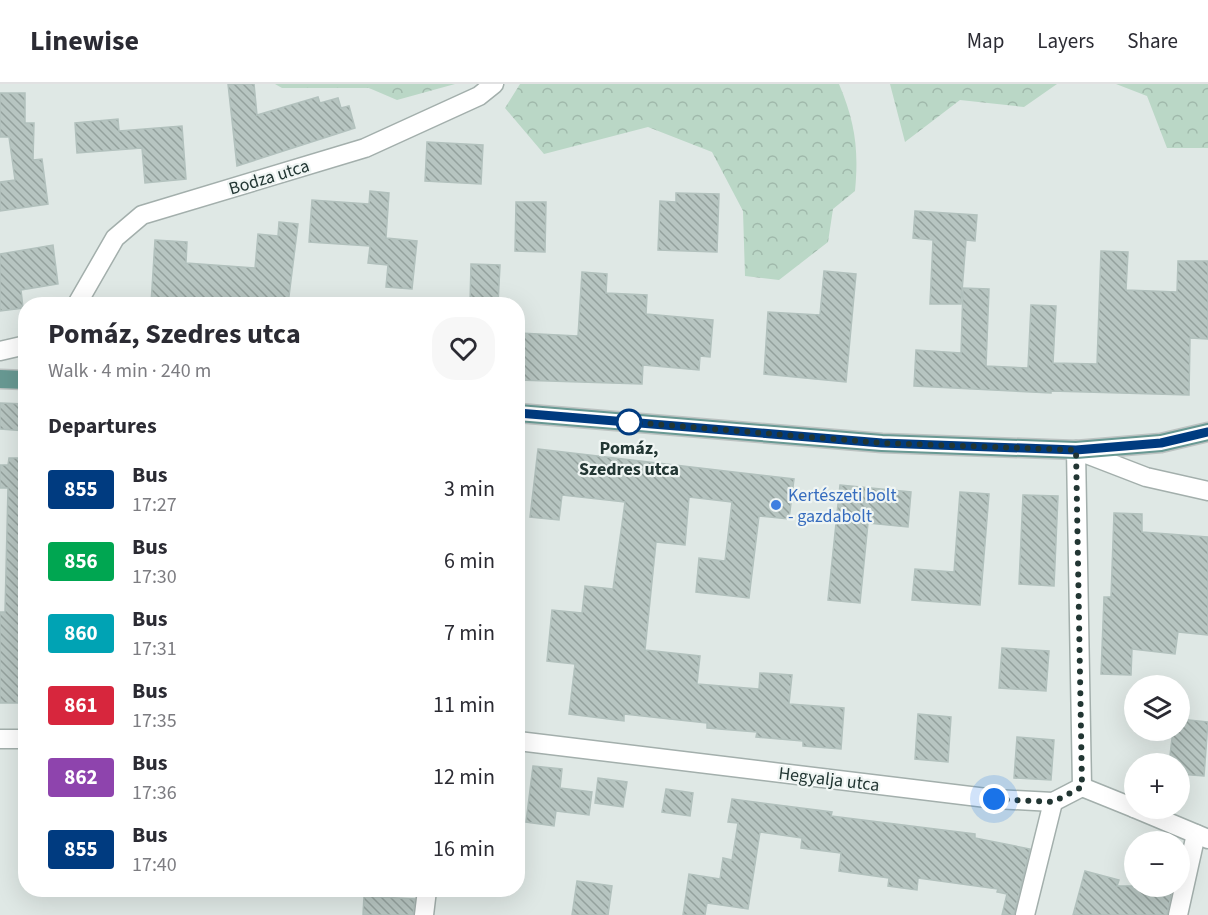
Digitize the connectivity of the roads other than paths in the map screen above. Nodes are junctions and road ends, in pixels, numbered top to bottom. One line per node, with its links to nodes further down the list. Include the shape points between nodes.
1 (494, 84): 2 (street, Bodza utca, via 479,96 365,148 142,215 115,238)
2 (81, 297)
3 (18, 347): 4 (street)
4 (0, 351)
5 (0, 379): 6 (main road)
6 (18, 380)
7 (525, 414): 9 (main road, via 882,443)
8 (1208, 432): 9 (main road, via 1161,443)
9 (1076, 450): 10 (street, via 1146,477); 14 (street)
10 (1208, 491)
11 (0, 739): 12 (street)
12 (18, 739)
13 (525, 742): 15 (street, Hegyalja utca, via 994,799)
14 (1082, 787): 15 (street); 16 (street)
15 (1053, 802): 21 (street)
16 (1124, 804)
17 (1161, 819): 18 (street)
18 (1202, 836): 22 (street)
19 (426, 897): 20 (street)
20 (424, 915)
21 (1025, 915)
22 (1178, 915)

